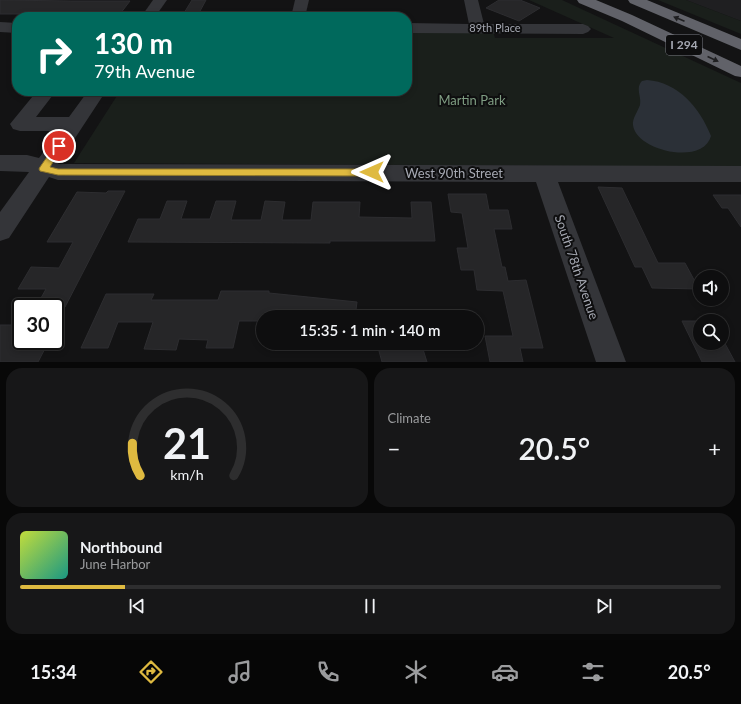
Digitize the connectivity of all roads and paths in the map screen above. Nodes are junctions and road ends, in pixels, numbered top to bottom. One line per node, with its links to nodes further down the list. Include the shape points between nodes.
1 (160, 0): 6 (street)
2 (302, 0): 7 (street)
3 (584, 0): 15 (highway, I 294, one-way to 15)
4 (635, 0): 14 (highway, I 294, one-way to 4)
5 (472, 6): 11 (street); 12 (street)
6 (152, 12)
7 (299, 12)
8 (0, 28): 9 (street)
9 (12, 28)
10 (412, 28): 11 (street, 89th Place)
11 (478, 28): 12 (street, 89th Place)
12 (514, 28): 13 (street, 89th Place)
13 (583, 29)
14 (741, 45)
15 (741, 72)
16 (42, 96): 18 (street, via 20,124)
17 (94, 96): 18 (street)
18 (74, 124): 20 (street)
19 (0, 163): 20 (street, West 90th Street, via 26,163)
20 (44, 169): 21 (street, West 90th Street, via 58,172); 23 (street)
21 (544, 173): 22 (street, West 90th Street); 24 (street, South 78th Avenue)
22 (741, 174)
23 (0, 231)
24 (611, 362)

